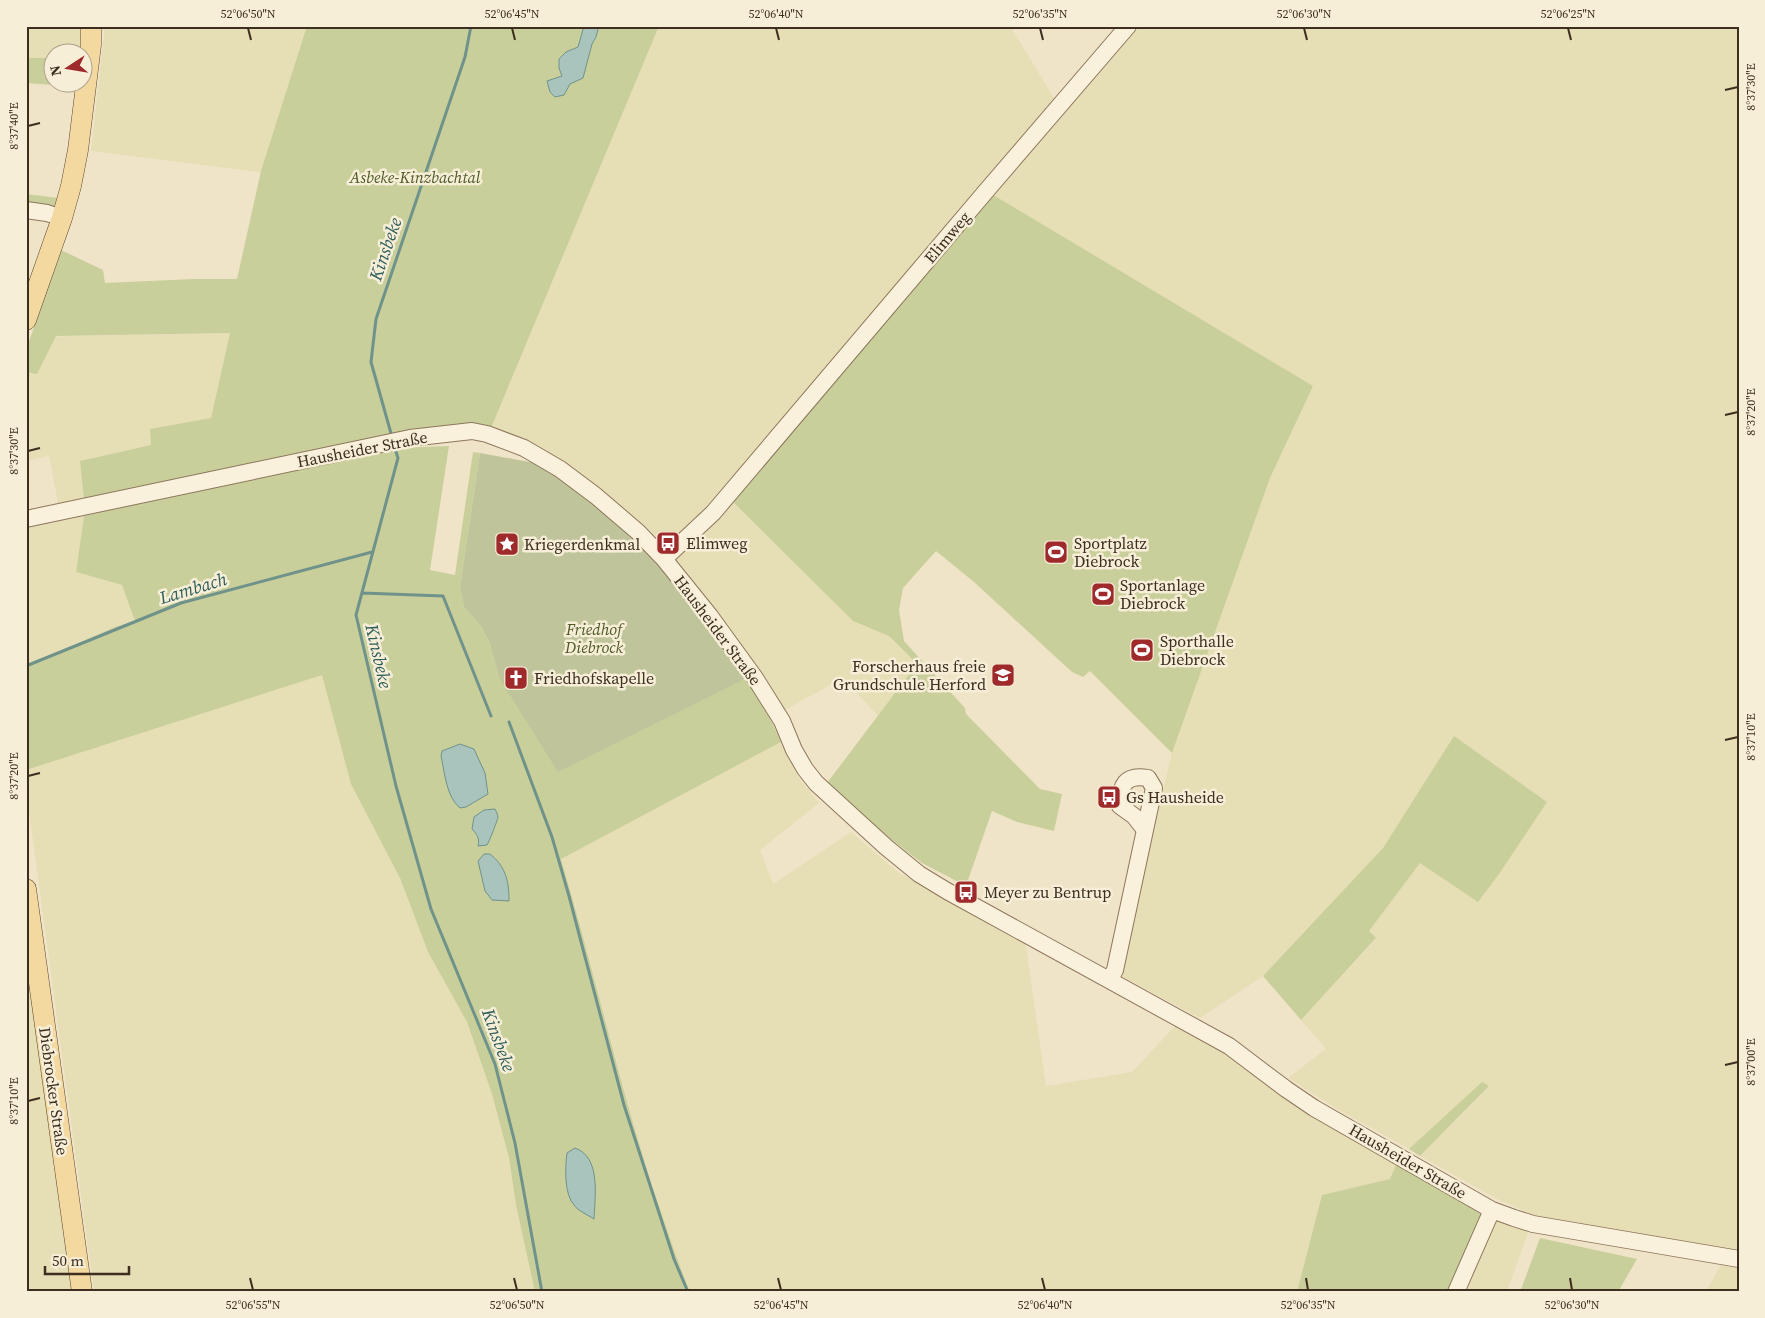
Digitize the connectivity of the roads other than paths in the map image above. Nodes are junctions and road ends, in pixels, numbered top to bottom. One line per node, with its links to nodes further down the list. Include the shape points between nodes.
1 (91, 26): 4 (main road, via 78,150)
2 (1128, 26): 7 (street, Elimweg, via 713,513)
3 (26, 210): 4 (street)
4 (62, 218): 5 (main road)
5 (26, 320)
6 (26, 519): 7 (street, Hausheider Straße, via 410,438 472,431 504,439 560,469 638,532)
7 (664, 559): 10 (street, Hausheider Straße, via 755,678 782,721 805,769 832,800 919,874)
8 (1145, 830): 10 (street, via 1115,970)
9 (26, 890): 13 (main road, Diebrocker Straße)
10 (1110, 979): 11 (street, Hausheider Straße, via 1229,1046 1314,1108)
11 (1492, 1210): 12 (street, Hausheider Straße, via 1533,1224); 14 (street)
12 (1739, 1260)
13 (82, 1292)
14 (1456, 1292)

